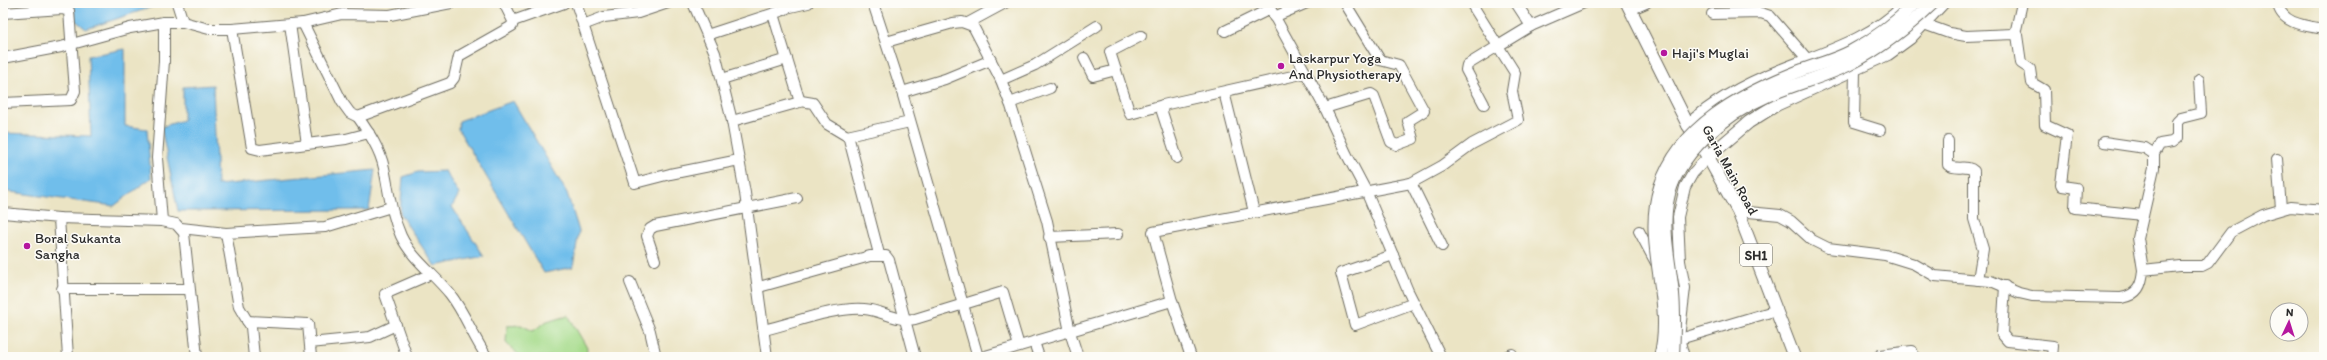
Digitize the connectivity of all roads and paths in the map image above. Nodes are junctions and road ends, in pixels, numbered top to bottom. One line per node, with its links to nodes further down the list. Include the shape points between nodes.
1 (178, 3): 32 (street)
2 (451, 3): 33 (street, via 390,15 342,14)
3 (504, 3): 30 (street)
4 (564, 3): 30 (street)
5 (576, 3): 37 (street)
6 (668, 3): 37 (street, via 638,13 604,17)
7 (693, 3): 44 (street)
8 (808, 3): 23 (street)
9 (873, 3): 46 (street)
10 (1005, 3): 34 (street)
11 (1307, 3): 26 (street)
12 (1345, 3): 68 (street, via 1380,60 1399,65 1424,111 1408,121 1413,139 1397,145 1391,142 1371,94)
13 (1471, 3): 48 (street)
14 (1516, 3): 39 (street)
15 (1584, 3): 39 (street)
16 (1646, 3): 24 (street)
17 (1907, 3): 53 (main road, via 1876,28)
18 (1915, 3): 129 (main road, bridge, via 1878,36 1849,52 1761,87 1724,109 1685,141 1666,171 1655,209 1655,242 1664,310 1664,340)
19 (1933, 3): 147 (main road, bridge, via 1885,44 1847,65 1768,96 1733,115 1692,152 1671,187 1666,206 1665,226 1675,316)
20 (1943, 3): 36 (main road)
21 (2022, 3): 43 (street)
22 (2278, 3): 41 (street, via 2283,15 2295,23)
23 (786, 5): 28 (street)
24 (1628, 6): 72 (main road, Garia Main Road / SH1)
25 (1751, 8): 29 (street); 53 (street, via 1775,20)
26 (1270, 10): 42 (street); 56 (street)
27 (3, 13): 47 (street, via 67,9 70,11)
28 (773, 14): 44 (street); 51 (street)
29 (1712, 14)
30 (513, 21): 69 (street, via 508,29 459,56 454,78 450,83)
31 (164, 22): 32 (street); 47 (street, via 130,28); 96 (street, via 164,61 157,158)
32 (183, 22): 40 (street, via 209,29)
33 (303, 23): 35 (street); 69 (street, via 342,102 350,113)
34 (968, 23): 46 (street, via 953,23); 52 (street, via 973,26)
35 (290, 24): 40 (street); 78 (street)
36 (1924, 24): 43 (street, via 1966,36); 55 (main road, via 1888,54)
37 (583, 25): 83 (street, via 635,183)
38 (1097, 26): 58 (street, via 1035,65)
39 (1531, 26): 48 (street)
40 (232, 29): 78 (street, via 251,147 260,150)
41 (2324, 29)
42 (1225, 31)
43 (2015, 34): 94 (street, via 2019,41 2021,64 2030,69 2032,83 2044,90 2045,125 2067,135 2061,184 2076,188 2075,208)
44 (707, 35): 57 (street)
45 (1141, 36): 54 (street, via 1110,52)
46 (886, 42): 61 (street)
47 (73, 44): 49 (street); 64 (street, via 75,91 71,100)
48 (1498, 46): 66 (street, via 1467,65 1466,70); 84 (street, via 1515,73 1512,91 1518,120 1472,144 1442,166)
49 (3, 58)
50 (1084, 58): 54 (street, via 1093,76)
51 (787, 59): 57 (street); 63 (street)
52 (991, 60): 58 (street); 61 (street, via 945,79)
53 (1809, 61): 72 (main road, via 1739,89 1707,108)
54 (1116, 70): 67 (street, via 1130,114)
55 (1855, 70): 73 (street, via 1854,122); 80 (main road, via 1776,105 1749,122)
56 (1306, 73): 62 (street); 68 (street)
57 (722, 79): 70 (street)
58 (1001, 80): 65 (street)
59 (2199, 80): 79 (street, via 2201,113 2181,118 2177,122 2176,138 2172,142 2160,144)
60 (1050, 88): 65 (street)
61 (902, 92): 71 (street)
62 (1224, 92): 67 (street); 92 (street)
63 (801, 101): 70 (street); 75 (street, via 813,103 827,124)
64 (3, 103)
65 (1010, 103): 101 (street, via 1047,221)
66 (1484, 104)
67 (1163, 105): 81 (street, via 1162,112)
68 (1325, 108): 85 (street)
69 (358, 117): 74 (street)
70 (732, 121): 83 (street)
71 (910, 122): 75 (street); 116 (street)
72 (1688, 126): 80 (main road, Garia Main Road / SH1)
73 (1880, 130)
74 (368, 132): 78 (street, via 346,139); 87 (street, via 384,168)
75 (847, 136): 103 (street)
76 (1948, 141): 108 (street, via 1948,165 1974,171 1974,219 1982,248)
77 (2104, 142): 79 (street, via 2145,148)
78 (307, 144)
79 (2154, 154): 94 (street, via 2154,168)
80 (1708, 157): 91 (main road, Garia Main Road / SH1); 118 (street, via 1685,187 1678,217 1680,261 1685,288)
81 (1177, 158)
82 (2277, 159): 89 (street)
83 (739, 160): 88 (street)
84 (1411, 183): 85 (street); 102 (street)
85 (1366, 191): 92 (street); 104 (street, via 1381,221)
86 (797, 198): 88 (street)
87 (391, 207): 99 (street, via 325,227); 107 (street, via 400,234 410,251)
88 (747, 207): 105 (street, via 669,222 650,229 648,236); 111 (street)
89 (2281, 208): 90 (street); 106 (street, via 2231,232 2208,263 2202,266)
90 (2324, 210)
91 (1738, 211): 108 (street, via 1780,215 1792,221 1812,240 1828,248 1897,258 1940,277); 117 (main road, Garia Main Road / SH1)
92 (1254, 212): 114 (street, via 1153,232)
93 (3, 213): 95 (street)
94 (2143, 215): 106 (street, via 2138,245)
95 (59, 218): 96 (street); 112 (street)
96 (162, 221): 97 (street)
97 (181, 228): 99 (street); 113 (street, via 184,233)
98 (1639, 231): 118 (street)
99 (226, 232): 120 (street, via 239,307)
100 (1118, 234): 101 (street)
101 (1049, 237): 123 (street)
102 (1442, 246)
103 (879, 254): 111 (street); 119 (street, via 889,260)
104 (1393, 255): 115 (street); 115 (street, via 1341,273 1355,325)
105 (655, 260)
106 (2143, 270): 110 (street, via 2142,283 2135,293 2121,298 2032,296)
107 (432, 274): 121 (street, via 384,294); 136 (street, via 456,304)
108 (1978, 280): 110 (street)
109 (630, 282): 137 (street, via 650,331)
110 (2004, 286): 151 (street, via 2002,334 2008,341 2053,346)
111 (759, 287): 122 (street)
112 (62, 289): 113 (street); 131 (street)
113 (189, 289): 132 (street)
114 (1172, 301): 123 (street); 144 (street)
115 (1414, 303): 145 (street)
116 (964, 305): 119 (street); 128 (street, via 1003,292); 140 (street)
117 (1777, 310): 124 (street); 149 (main road, Garia Main Road / SH1)
118 (1681, 314): 124 (street); 125 (street)
119 (904, 321): 122 (street, via 865,309 849,309); 139 (street)
120 (247, 322): 127 (street, via 305,323 309,327); 133 (street, via 251,329)
121 (396, 325): 127 (street, via 370,337); 135 (street)
122 (764, 330): 138 (street)
123 (1070, 332): 126 (street); 143 (street)
124 (1692, 335): 125 (street)
125 (1679, 338): 129 (street); 146 (street); 148 (street)
126 (1034, 342): 128 (street); 142 (street)
127 (310, 343): 134 (street)
128 (1019, 346): 141 (street)
129 (1660, 352)
130 (1880, 355): 150 (street, via 1912,350)
131 (68, 357)
132 (197, 357)
133 (254, 357)
134 (311, 357)
135 (407, 357)
136 (487, 357)
137 (656, 357)
138 (767, 357)
139 (915, 357)
140 (978, 357)
141 (982, 357)
142 (1039, 357)
143 (1078, 357)
144 (1191, 357)
145 (1441, 357)
146 (1669, 357)
147 (1672, 357)
148 (1684, 357)
149 (1794, 357)
150 (1914, 357)
151 (2052, 357)

